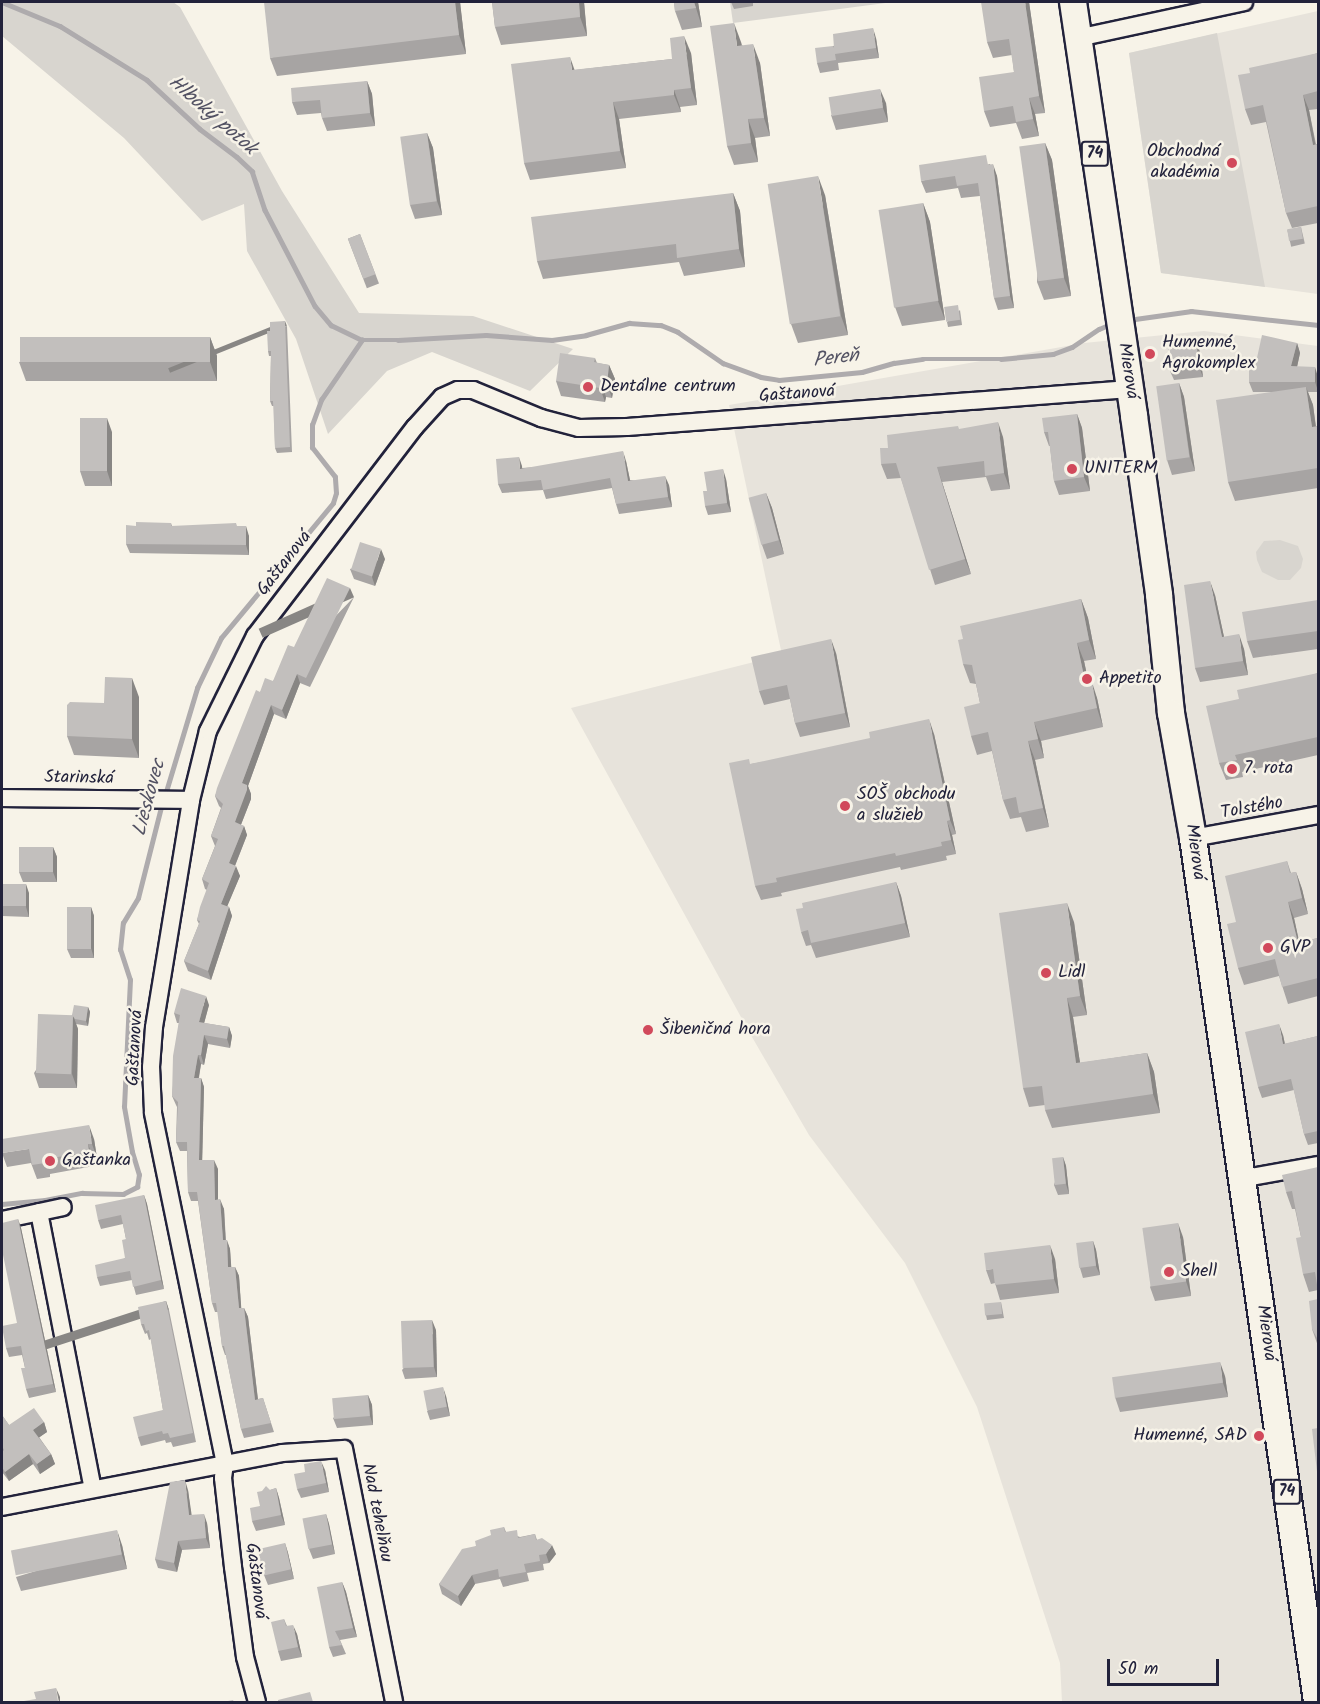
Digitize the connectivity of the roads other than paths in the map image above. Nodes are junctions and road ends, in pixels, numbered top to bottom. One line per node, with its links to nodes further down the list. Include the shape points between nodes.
1 (1073, 2): 3 (main road, Mierová / 74)
2 (1245, 2): 3 (street)
3 (1078, 38): 4 (main road, Mierová / 74)
4 (1130, 389): 6 (street, Gaštanová, via 627,428 560,425 473,390 458,390 442,397 255,636 208,731); 8 (main road, Mierová / 74, via 1171,714)
5 (2, 798): 6 (street, Starinská)
6 (191, 800): 14 (street, Gaštanová, via 154,1027 153,1112)
7 (1318, 815): 8 (street, Tolstého)
8 (1192, 838): 10 (main road, Mierová / 74)
9 (1318, 1165): 10 (street)
10 (1240, 1179): 19 (main road, Mierová / 74)
11 (63, 1207): 12 (street)
12 (39, 1212): 13 (street); 15 (street)
13 (2, 1220)
14 (225, 1464): 15 (street); 17 (street, Gaštanová, via 223,1478 234,1578); 18 (street, Nad tehelňou, via 282,1453 344,1449)
15 (93, 1489): 16 (street)
16 (2, 1507)
17 (256, 1702)
18 (394, 1702)
19 (1317, 1702)

